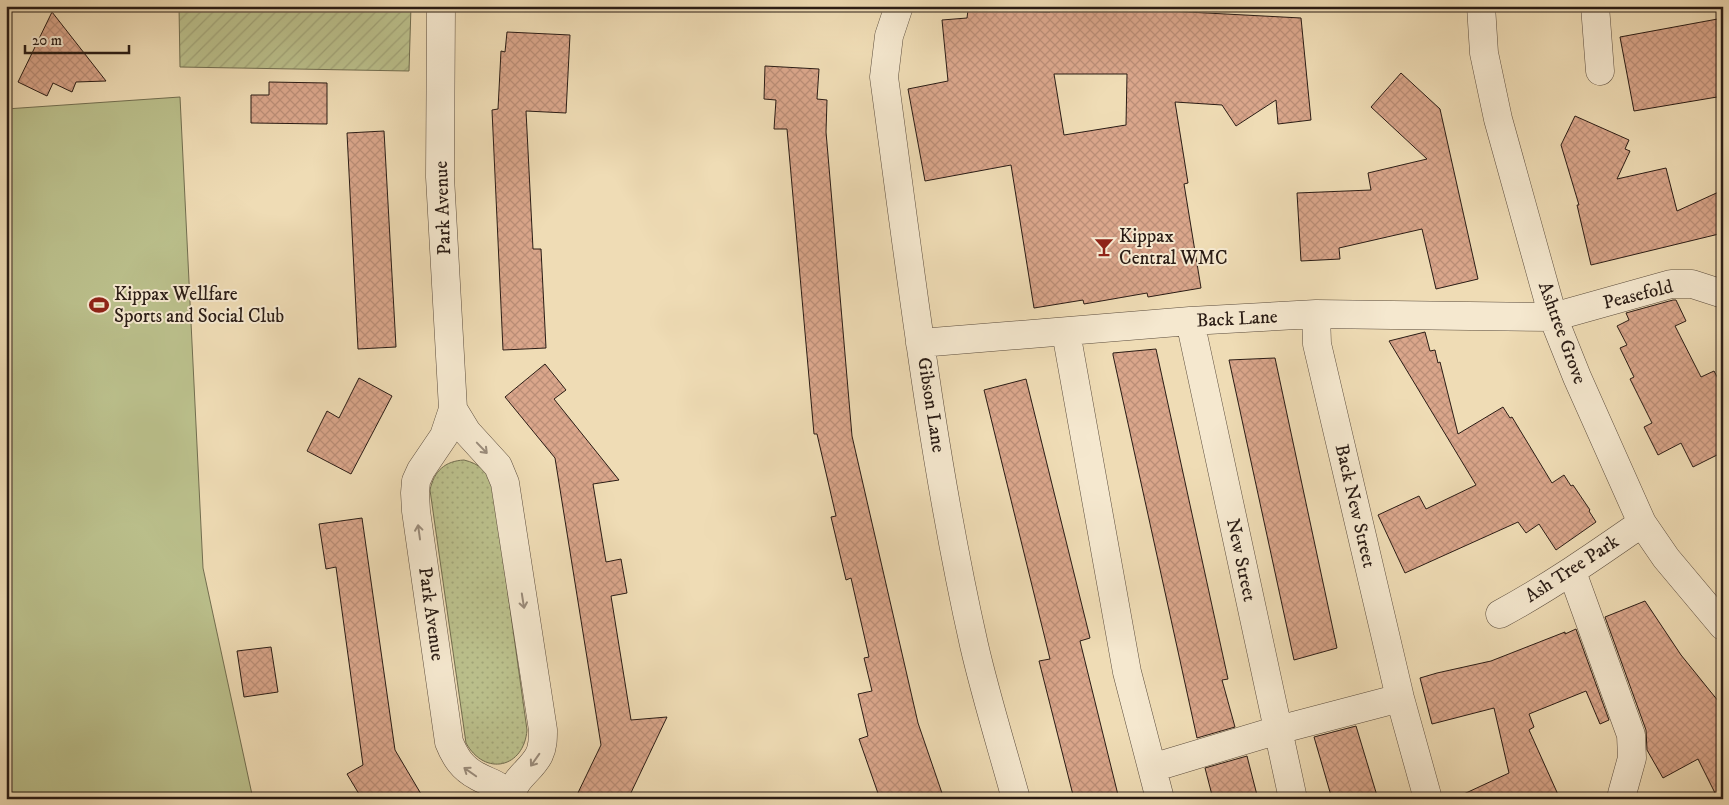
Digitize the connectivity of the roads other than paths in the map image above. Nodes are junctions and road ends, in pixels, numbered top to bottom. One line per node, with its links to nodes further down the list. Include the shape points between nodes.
1 (441, 6): 12 (street, Park Avenue, via 440,177)
2 (899, 6): 11 (street, Gibson Lane, via 889,36 884,77)
3 (1481, 6): 8 (street, Ashtree Grove, via 1484,53 1498,120)
4 (1595, 6): 5 (street)
5 (1600, 71)
6 (1723, 294): 8 (street, Peasefold, via 1692,284 1671,284)
7 (1316, 314): 8 (street, Back Lane); 9 (street, Back Lane); 17 (street, Back New Street, via 1317,344)
8 (1553, 317): 13 (street, Ashtree Grove)
9 (1190, 321): 10 (street, Back Lane); 18 (street, New Street)
10 (1066, 332): 11 (street, Back Lane); 19 (street, via 1127,672)
11 (920, 343): 22 (street, Gibson Lane, via 975,646)
12 (453, 409): 21 (street, Park Avenue, one-way to 21, via 466,432 498,466 505,483 543,730 539,754 517,781); 21 (street, Park Avenue, one-way to 12, via 491,781 465,769 449,742 415,493 416,481 444,436)
13 (1642, 523): 14 (street, Ash Tree Park); 16 (street, Ashtree Grove, via 1666,558)
14 (1572, 572): 15 (street, Ash Tree Park); 20 (street, via 1631,735 1632,758)
15 (1500, 614)
16 (1723, 626)
17 (1400, 698): 18 (street); 25 (street, Back New Street)
18 (1278, 730): 19 (street); 24 (street, New Street)
19 (1152, 768): 23 (street)
20 (1622, 794)
21 (510, 799)
22 (1016, 799)
23 (1160, 799)
24 (1293, 799)
25 (1428, 799)

